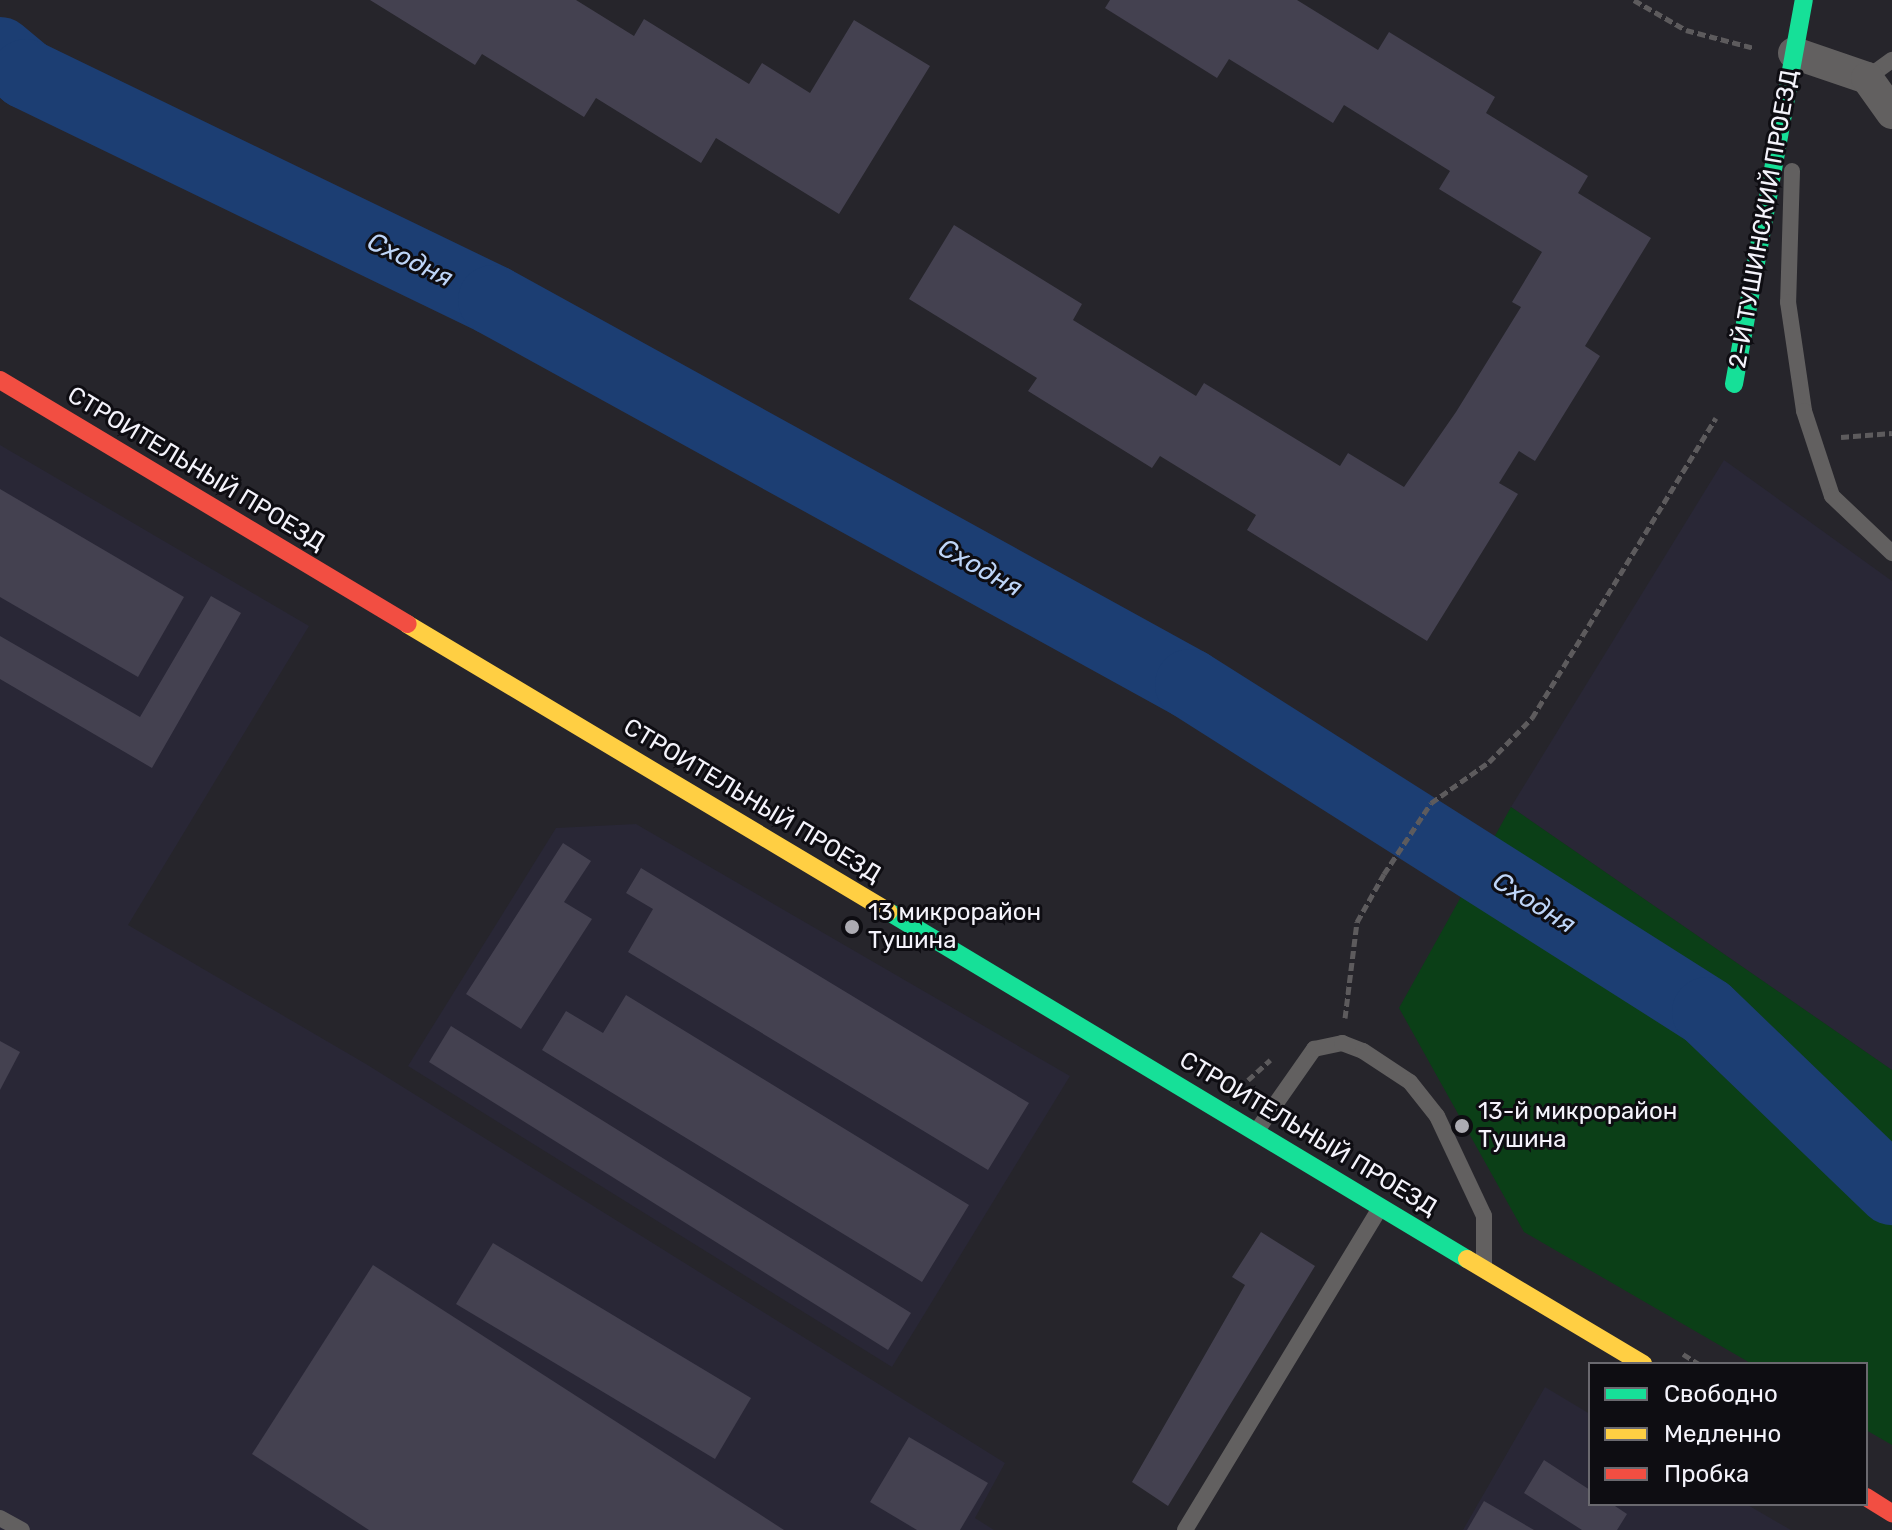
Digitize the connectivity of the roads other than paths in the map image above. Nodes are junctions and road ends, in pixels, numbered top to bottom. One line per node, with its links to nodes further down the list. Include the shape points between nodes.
1 (1804, 0): 2 (street, 2-Й ТУШИНСКИЙ ПРОЕЗД)
2 (1794, 53): 3 (street, 2-Й ТУШИНСКИЙ ПРОЕЗД); 6 (street, 2-Й ТУШИНСКИЙ ПРОЕЗД); 7 (lane, via 1788,302 1804,411 1832,496)
3 (1879, 69): 4 (street, 2-Й ТУШИНСКИЙ ПРОЕЗД)
4 (1892, 113)
5 (0, 380): 8 (street, СТРОИТЕЛЬНЫЙ ПРОЕЗД)
6 (1734, 384)
7 (1892, 553)
8 (1257, 1131): 9 (street, СТРОИТЕЛЬНЫЙ ПРОЕЗД); 10 (lane, via 1314,1049 1342,1043 1363,1051 1410,1082 1437,1116 1484,1216)
9 (1381, 1207): 10 (street, СТРОИТЕЛЬНЫЙ ПРОЕЗД); 16 (lane)
10 (1484, 1268): 11 (street, СТРОИТЕЛЬНЫЙ ПРОЕЗД)
11 (1640, 1362)
12 (1868, 1498): 13 (street)
13 (1892, 1513)
14 (0, 1518): 15 (lane)
15 (22, 1530)
16 (1185, 1530)

